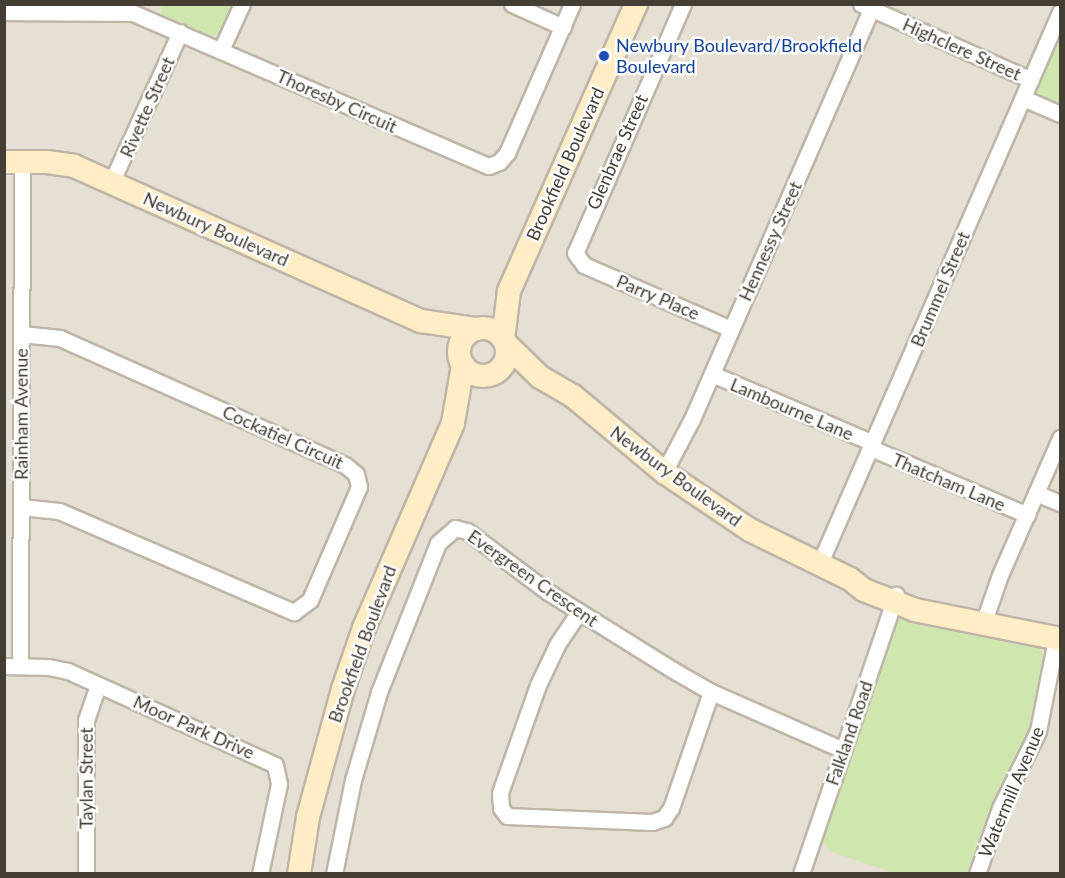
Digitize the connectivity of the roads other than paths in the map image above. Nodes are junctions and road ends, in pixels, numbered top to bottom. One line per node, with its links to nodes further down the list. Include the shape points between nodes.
1 (242, 4): 11 (street)
2 (512, 4): 9 (street)
3 (572, 4): 9 (street, Thoresby Circuit)
4 (636, 4): 18 (street, Brookfield Boulevard)
5 (683, 4): 17 (street, Glenbrae Street, via 576,248 576,258)
6 (866, 7): 12 (street, Highclere Street); 21 (street, Hennessy Street)
7 (4, 12): 10 (street, Thoresby Circuit, via 125,12)
8 (1060, 12): 12 (street, Brummel Street)
9 (563, 27): 11 (street, Thoresby Circuit, via 507,153 489,166)
10 (180, 32): 11 (street, Thoresby Circuit); 16 (street, Rivette Street)
11 (221, 50)
12 (1031, 80): 13 (street, Brummel Street)
13 (1023, 98): 14 (street); 30 (street, Brummel Street)
14 (1060, 114)
15 (13, 162): 16 (street, Newbury Boulevard, via 62,163); 22 (street, Rainham Avenue)
16 (111, 183): 19 (street, Newbury Boulevard)
17 (584, 265): 21 (street, Parry Place)
18 (509, 291): 20 (street, Brookfield Boulevard); 23 (street, Brookfield Boulevard)
19 (421, 321): 20 (street, Newbury Boulevard); 24 (street, Newbury Boulevard)
20 (478, 329): 23 (street, via 497,333); 24 (street, via 460,345)
21 (731, 329): 26 (street, Hennessy Street)
22 (21, 334): 34 (street, Rainham Avenue); 34 (street, Cockatiel Circuit, via 60,338 345,465 356,474 358,487 310,600 294,612 59,511)
23 (504, 341): 25 (street, via 506,359); 27 (street, Newbury Boulevard)
24 (461, 362): 25 (street, via 475,375); 28 (street, Brookfield Boulevard)
25 (494, 374): 27 (street, Newbury Boulevard); 28 (street, Brookfield Boulevard)
26 (712, 374): 30 (street, Lambourne Lane); 31 (street, Hennessy Street)
27 (540, 377): 31 (street, Newbury Boulevard, via 573,396)
28 (453, 423): 47 (street, Brookfield Boulevard, via 364,628 308,817)
29 (1060, 438): 32 (street)
30 (872, 446): 35 (street, Thatcham Lane); 36 (street, Brummel Street)
31 (664, 472): 36 (street, Newbury Boulevard, via 750,530)
32 (1036, 493): 33 (street); 35 (street)
33 (1060, 503)
34 (21, 507): 41 (street, Rainham Avenue)
35 (1027, 515): 39 (street, via 1000,575)
36 (819, 566): 37 (street, Newbury Boulevard)
37 (896, 597): 39 (street, Newbury Boulevard); 44 (street, Falkland Road)
38 (579, 612): 43 (street, Evergreen Crescent); 43 (street, via 538,684 500,793 501,808 507,816 652,822 664,818 671,808); 48 (street, Evergreen Crescent, via 467,531 455,528 444,534 416,594 379,692 353,780)
39 (984, 624): 40 (street, Newbury Boulevard)
40 (1058, 639): 50 (street, Watermill Avenue, via 1038,730 1000,808)
41 (12, 666): 42 (street, Moor Park Drive, via 59,668)
42 (98, 685): 45 (street, Taylan Street, via 86,720); 46 (street, Moor Park Drive, via 275,765 279,784)
43 (711, 692): 44 (street, Evergreen Crescent)
44 (843, 750): 49 (street, Falkland Road)
45 (86, 873)
46 (260, 873)
47 (298, 873)
48 (334, 873)
49 (801, 873)
50 (978, 873)

